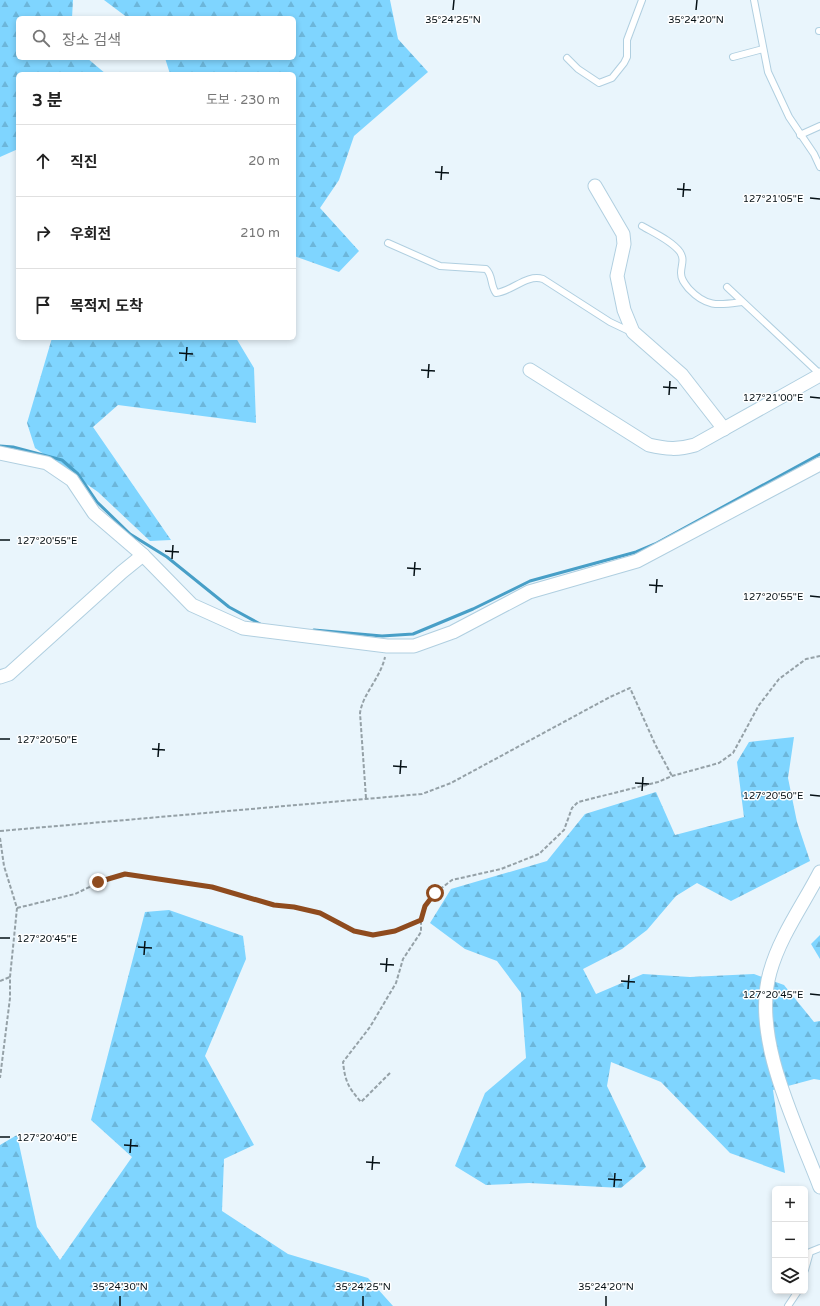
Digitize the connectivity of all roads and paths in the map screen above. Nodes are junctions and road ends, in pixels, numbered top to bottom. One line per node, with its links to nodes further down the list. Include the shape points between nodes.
1 (642, 0): 5 (lane, via 627,40 626,57 620,70 612,78 599,84)
2 (754, 0): 3 (lane)
3 (763, 49): 4 (lane); 7 (lane, via 768,72)
4 (734, 57)
5 (567, 58)
6 (820, 126): 7 (lane)
7 (800, 135): 8 (lane)
8 (820, 167)
9 (595, 186): 14 (street, via 623,234 624,244 617,276 624,310)
10 (642, 226): 13 (lane, via 681,254 684,283 696,296 717,305)
11 (388, 243): 14 (lane, via 440,266 486,269 496,293 504,292 531,278 543,279 610,322)
12 (727, 287): 13 (lane)
13 (742, 302): 16 (lane)
14 (633, 332): 17 (street, via 682,375)
15 (530, 370): 17 (street, via 649,445 683,449 695,446)
16 (820, 374): 17 (street)
17 (724, 429)
18 (0, 453): 20 (street, via 47,463 72,480 94,513)
19 (820, 464): 21 (street, via 637,561 529,592 453,632 414,646)
20 (143, 555): 21 (street, via 192,605 243,628); 23 (street, via 9,674)
21 (387, 646): 25 (path, via 382,670 361,705)
22 (820, 656): 24 (path, via 806,659 778,679 759,705 733,753 719,763)
23 (0, 677)
24 (672, 776): 25 (path, via 630,688 451,783 422,794); 30 (path, via 658,782 578,802 572,808 564,830 539,854 501,869 452,880 435,893 425,906)
25 (366, 798): 26 (path)
26 (0, 832)
27 (0, 838): 29 (path, via 4,866)
28 (820, 872): 35 (street, via 780,944 770,972 765,1004 770,1048)
29 (17, 908): 30 (path, via 75,894 110,877 125,874 212,887 274,905 314,911 354,931 373,935 395,931); 31 (path)
30 (421, 920): 33 (path, via 421,932 404,959 396,982 370,1027 343,1062 344,1078 361,1102)
31 (10, 978): 32 (path); 34 (path)
32 (0, 981)
33 (390, 1073)
34 (0, 1078)
35 (820, 1187)
36 (820, 1248): 37 (lane, via 810,1252)
37 (808, 1259)
38 (796, 1294): 39 (lane)
39 (788, 1306)

